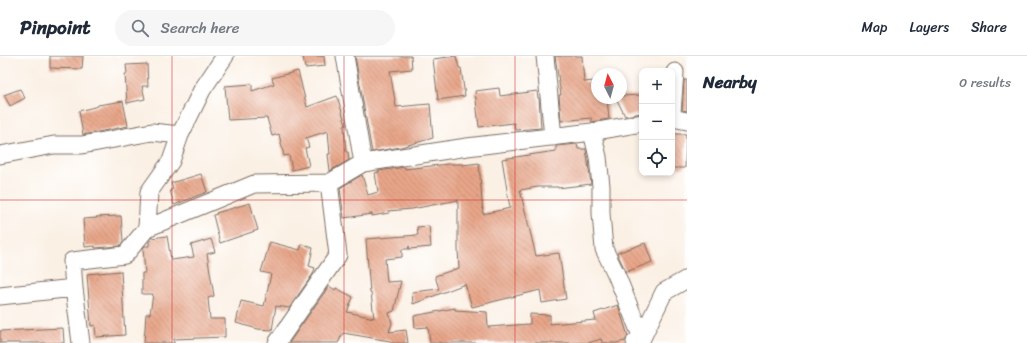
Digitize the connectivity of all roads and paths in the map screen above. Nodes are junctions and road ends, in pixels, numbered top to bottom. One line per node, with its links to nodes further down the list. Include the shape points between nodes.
1 (225, 56): 8 (street, via 202,90)
2 (346, 56): 11 (street)
3 (545, 56): 9 (street)
4 (675, 118): 5 (street)
5 (687, 120)
6 (639, 124): 7 (street)
7 (592, 132): 9 (street); 17 (street, via 601,186 604,249 616,274)
8 (180, 135): 10 (street, via 152,132 82,146 54,146); 13 (street, via 171,161 149,192)
9 (553, 137): 11 (street)
10 (0, 155)
11 (363, 163): 12 (street)
12 (329, 182): 13 (street, via 254,184); 19 (street, via 338,255)
13 (147, 228): 15 (street, via 125,255 72,261)
14 (687, 279): 17 (street, via 664,292)
15 (74, 288): 16 (street); 18 (street)
16 (0, 296)
17 (637, 341)
18 (81, 343)
19 (277, 343)

